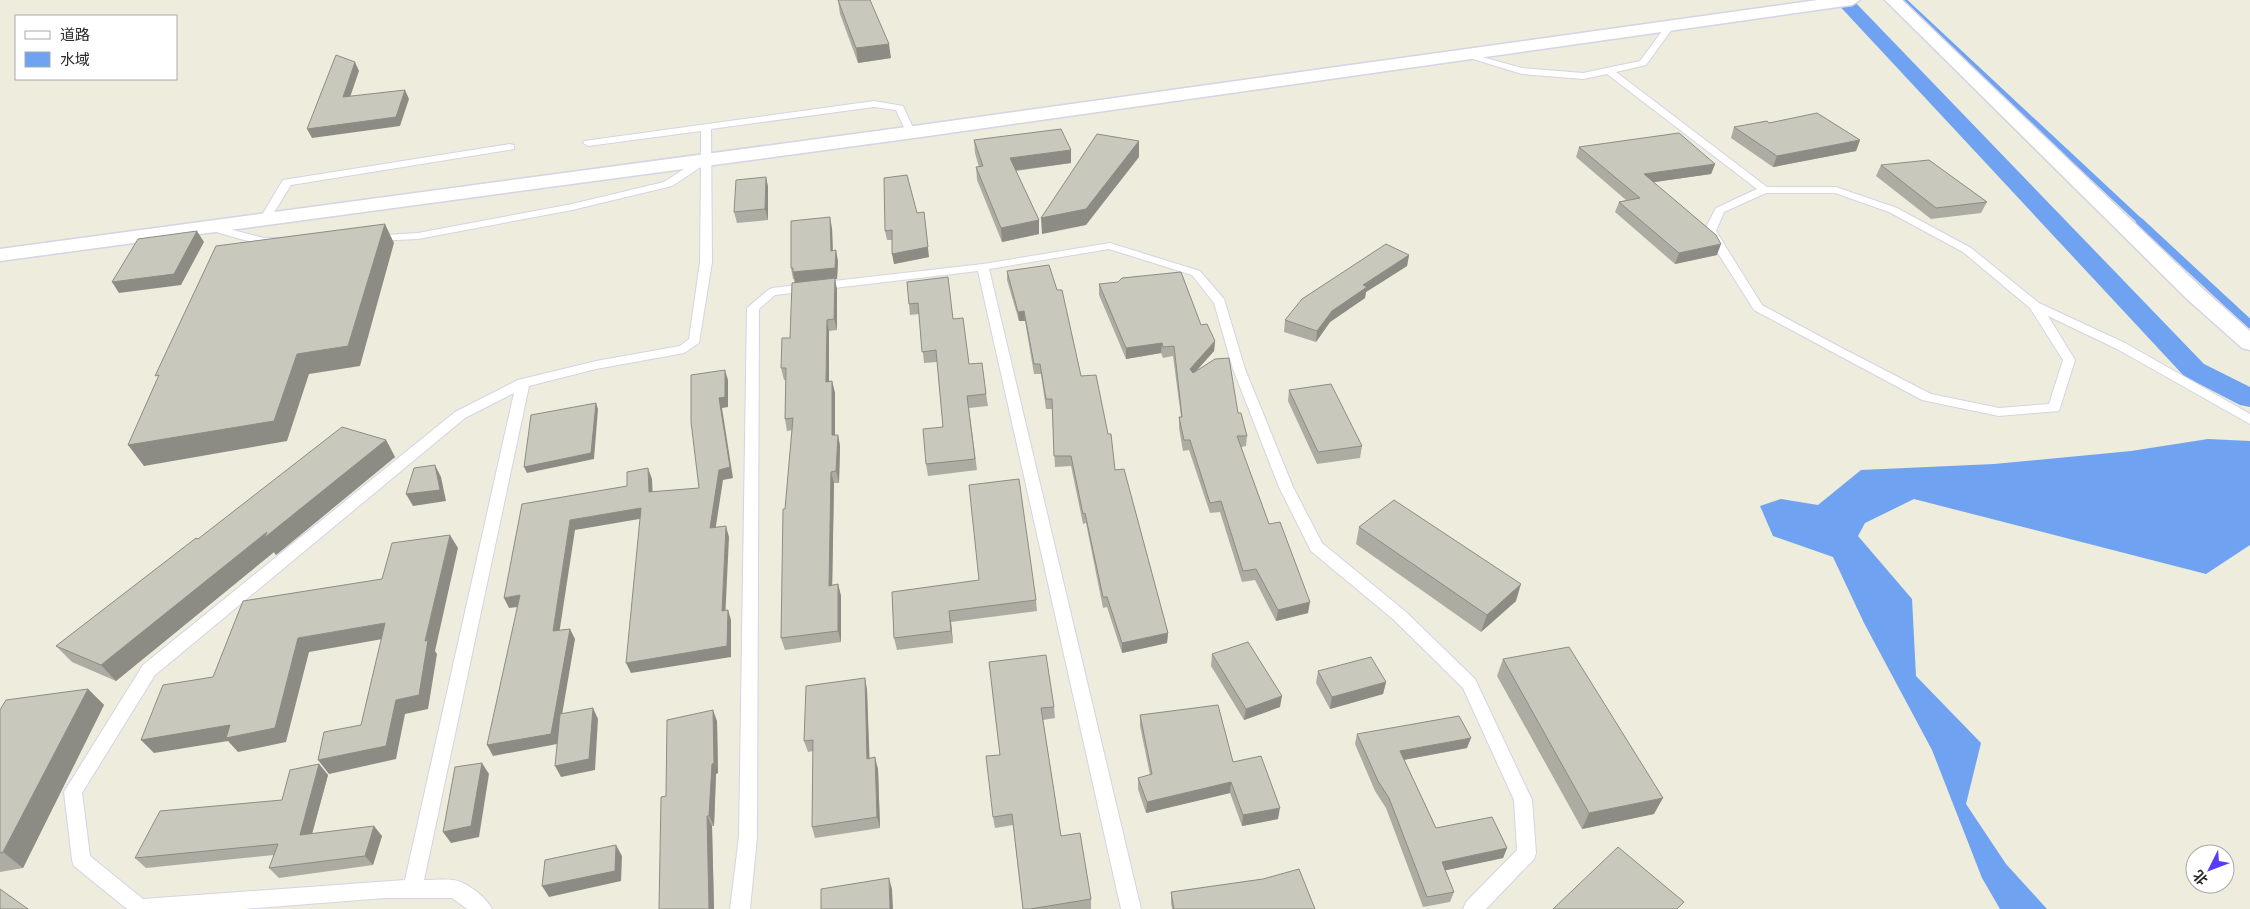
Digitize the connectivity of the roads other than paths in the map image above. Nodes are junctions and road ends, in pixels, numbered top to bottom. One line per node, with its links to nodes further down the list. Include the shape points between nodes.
1 (1852, 0): 3 (street)
2 (1893, 0): 19 (street)
3 (1671, 25): 4 (street); 5 (lane, via 1643,63)
4 (1464, 54): 5 (lane, via 1522,71 1582,76); 7 (street)
5 (1609, 70): 11 (lane)
6 (706, 127): 7 (lane, via 874,104 900,108); 8 (lane); 10 (lane)
7 (910, 132): 10 (street)
8 (588, 143)
9 (510, 147): 12 (lane, via 288,182)
10 (705, 160): 12 (street); 14 (lane, via 668,184 572,207 418,236); 20 (lane, via 706,262 695,340 684,349 596,365)
11 (1764, 190): 18 (lane, via 1836,190 1893,210 1967,250); 18 (lane, via 1720,210 1710,231 1758,307 1927,397 2000,412 2054,408 2069,360)
12 (264, 220): 13 (street)
13 (210, 227): 15 (lane, via 264,241); 16 (street)
14 (360, 238)
15 (292, 240)
16 (0, 255)
17 (983, 267): 24 (lane, via 772,292 753,308 748,836); 25 (lane); 26 (lane, via 1110,246 1196,273 1220,302 1239,369 1286,487 1316,547 1400,616 1469,684 1523,800 1527,853)
18 (2035, 306): 21 (lane, via 2121,346)
19 (2250, 344)
20 (523, 383): 22 (lane); 22 (lane, via 460,415 149,670 73,792 81,860 140,908)
21 (2250, 420)
22 (413, 889): 23 (lane, via 455,889)
23 (482, 909)
24 (740, 909)
25 (1131, 909)
26 (1473, 909)

